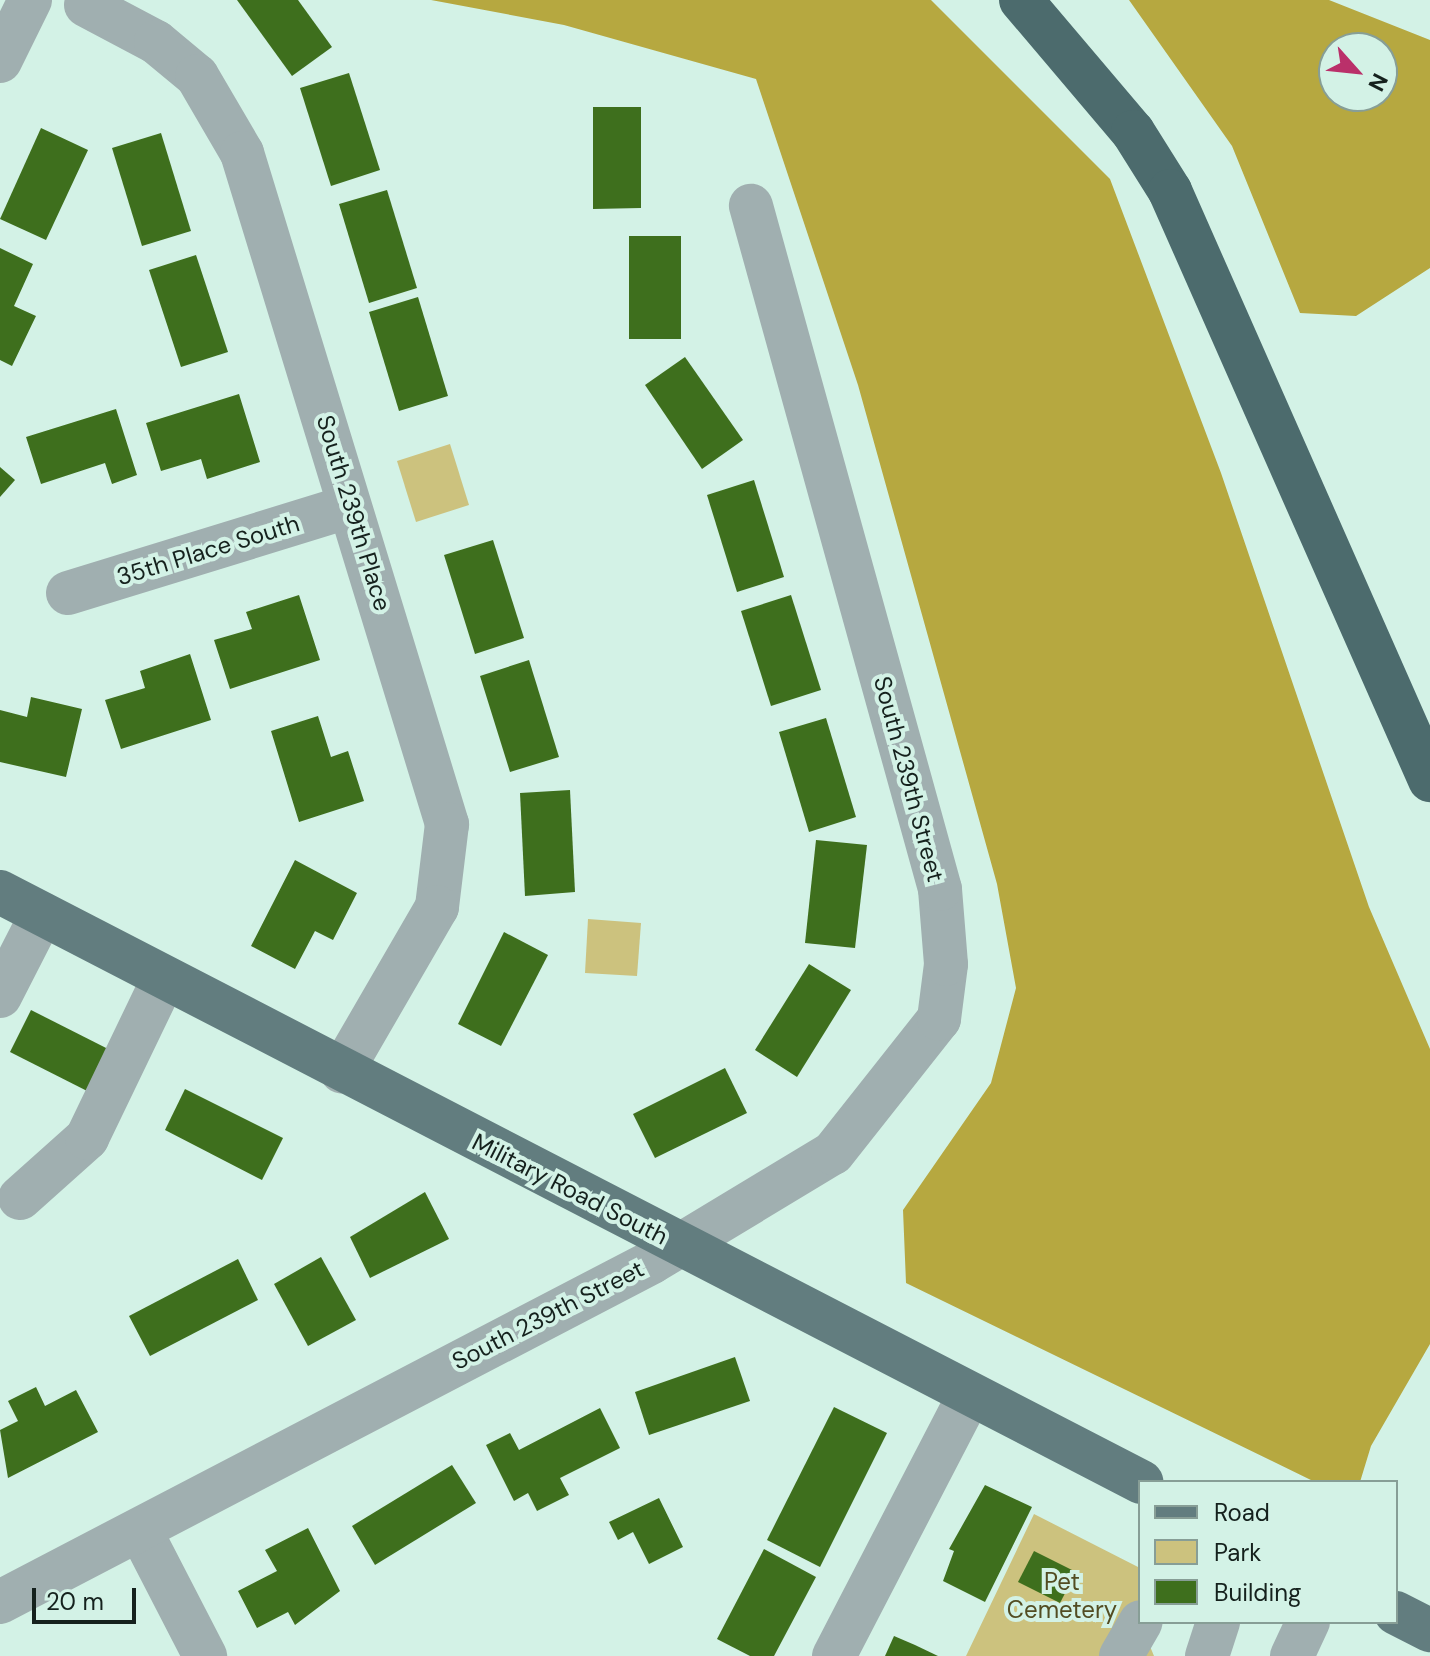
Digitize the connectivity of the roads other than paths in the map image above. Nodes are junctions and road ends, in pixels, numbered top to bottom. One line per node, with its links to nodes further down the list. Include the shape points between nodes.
1 (30, 0): 4 (street)
2 (1021, 0): 8 (highway, via 1133,132 1177,204)
3 (86, 5): 6 (street, South 239th Place, via 156,42 197,76 222,111 259,192)
4 (0, 61)
5 (751, 206): 15 (street, South 239th Street, via 940,889 946,964 939,1019 833,1153)
6 (348, 507): 7 (street, 35th Place South); 13 (street, South 239th Place, via 419,720 448,850 424,936)
7 (68, 593)
8 (1430, 780)
9 (0, 892): 10 (main road, Military Road South)
10 (42, 914): 11 (main road, Military Road South); 12 (street)
11 (164, 978): 13 (main road, Military Road South); 14 (street, via 87,1138)
12 (0, 996)
13 (342, 1071): 15 (main road, Military Road South)
14 (20, 1198)
15 (679, 1245): 16 (main road, Military Road South); 18 (street, South 239th Street)
16 (970, 1394): 17 (main road, Military Road South); 25 (street)
17 (1138, 1480)
18 (141, 1532): 19 (street, South 239th Street); 24 (street)
19 (0, 1602)
20 (1398, 1614): 23 (main road)
21 (1217, 1624): 26 (street)
22 (1307, 1624): 27 (street)
23 (1430, 1630)
24 (205, 1656)
25 (834, 1656)
26 (1207, 1656)
27 (1292, 1656)

